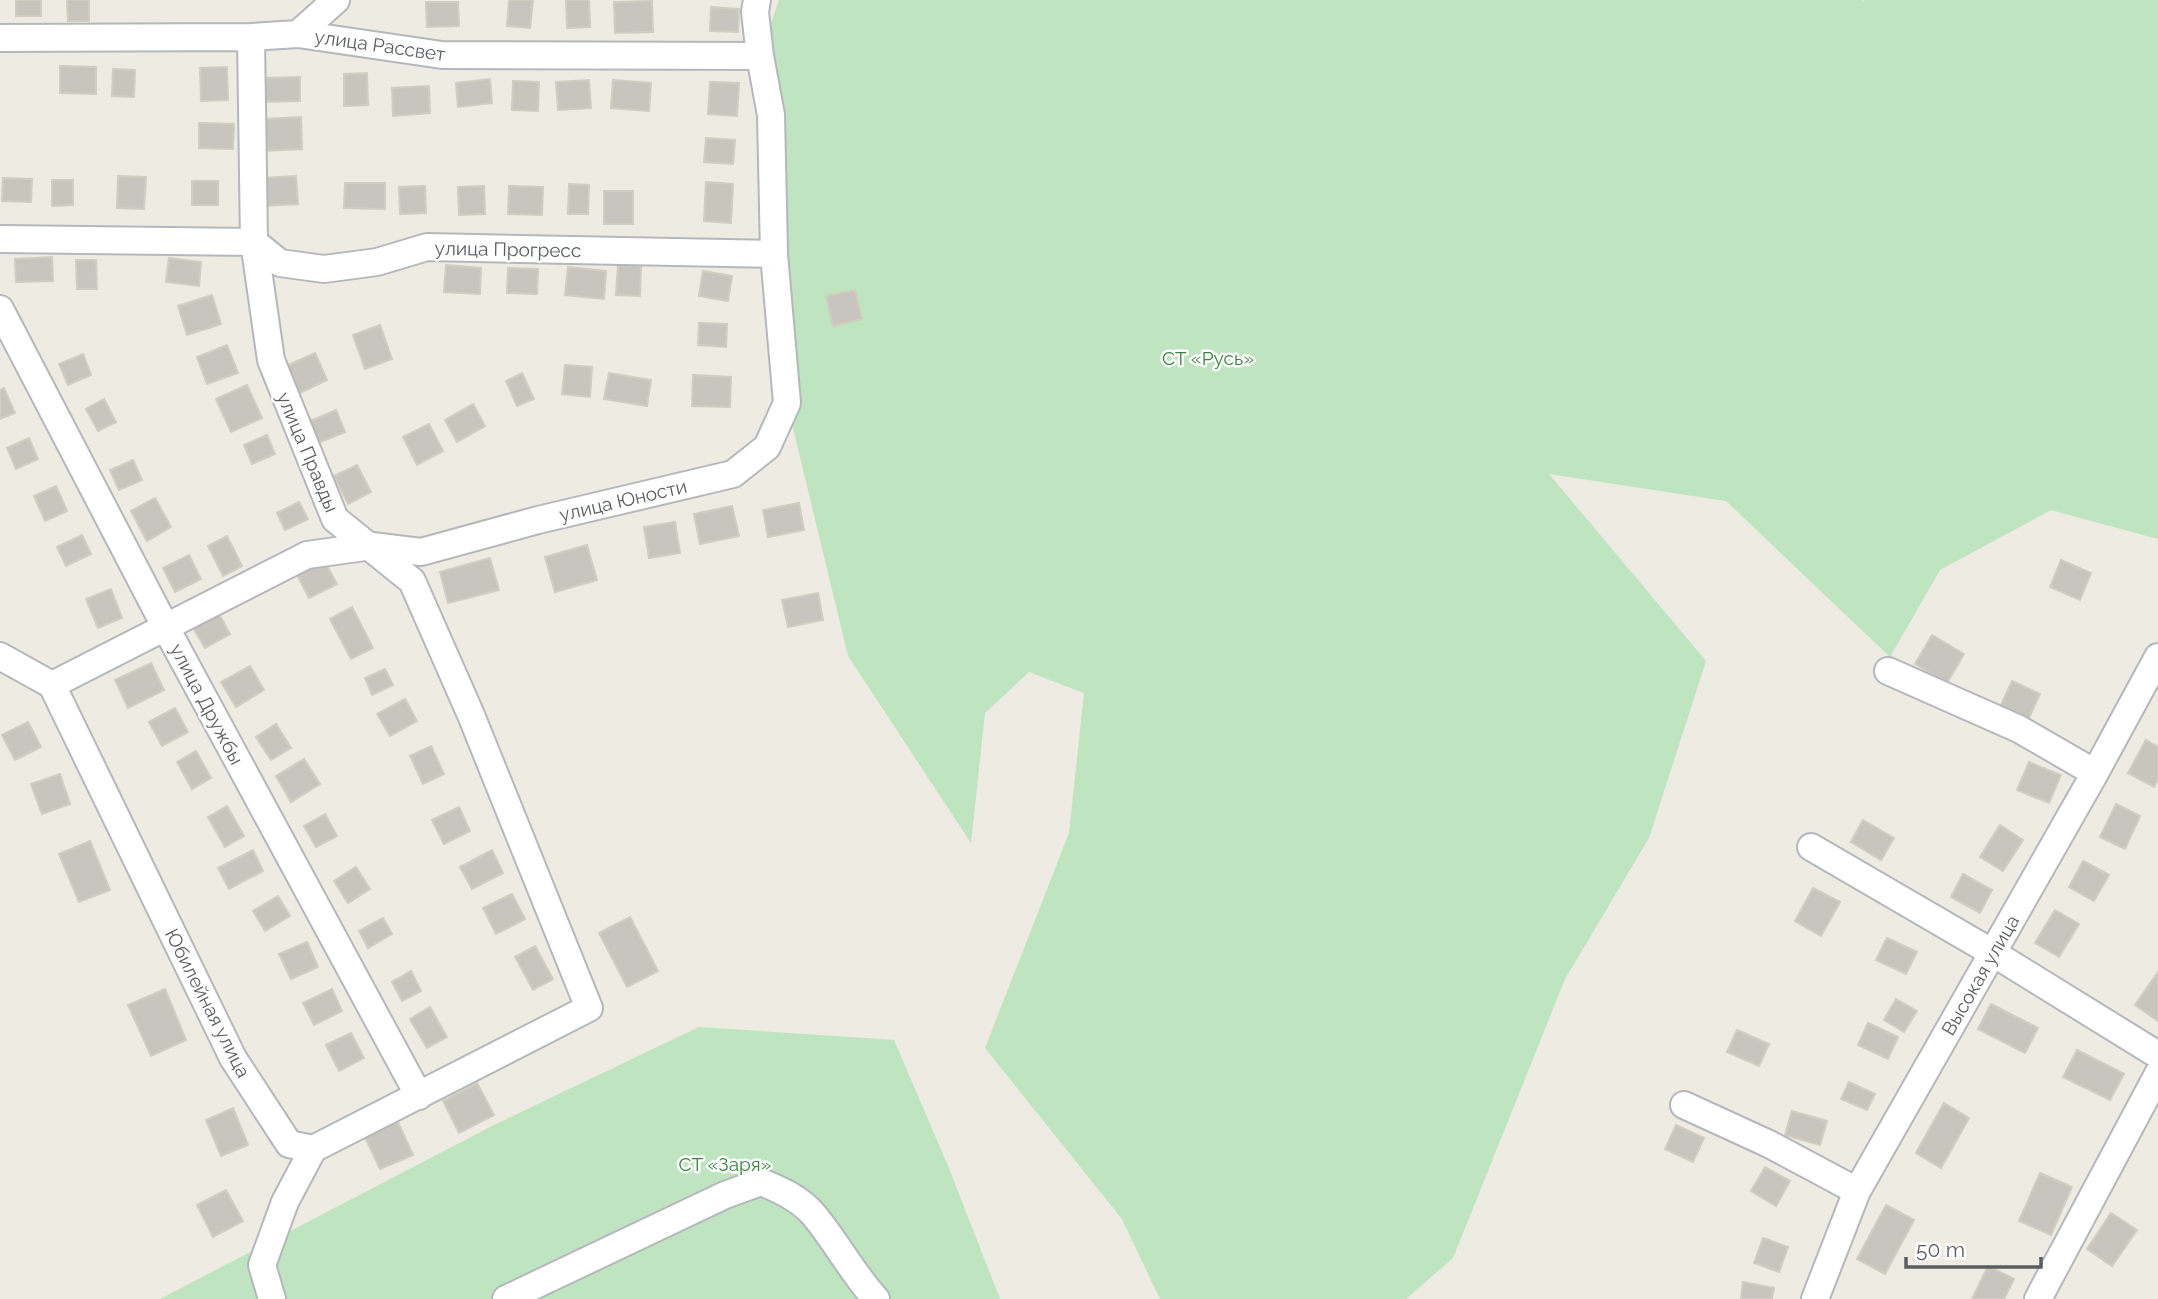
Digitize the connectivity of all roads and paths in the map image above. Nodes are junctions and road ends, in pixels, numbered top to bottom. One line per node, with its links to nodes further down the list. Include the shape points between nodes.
1 (336, 0): 3 (street)
2 (757, 0): 6 (street, улица Юности)
3 (298, 34): 4 (street, улица Рассвет); 6 (street, улица Рассвет, via 442,55)
4 (251, 37): 5 (street, улица Рассвет); 8 (street, улица Правды)
5 (0, 38)
6 (760, 56): 9 (street, улица Юности, via 771,115)
7 (0, 239): 8 (street)
8 (254, 242): 9 (street, улица Прогресс, via 280,263 324,269 377,262 427,247); 11 (street, улица Правды, via 271,360 335,519)
9 (774, 254): 11 (street, улица Юности, via 787,403 767,447 733,474 421,552)
10 (0, 309): 12 (street, улица Дружбы)
11 (372, 547): 12 (street, улица Юности, via 307,555); 22 (street, улица Правды, via 412,581 589,1008)
12 (166, 628): 16 (street, улица Юности); 22 (street, улица Дружбы)
13 (0, 656): 16 (street)
14 (2158, 657): 17 (street, Высокая улица)
15 (1888, 671): 17 (street, via 2019,729)
16 (52, 685): 24 (street, Юбилейная улица, via 233,1058 289,1144)
17 (2095, 773): 19 (street, Высокая улица)
18 (1811, 847): 19 (street)
19 (1993, 953): 20 (street); 25 (street, Высокая улица)
20 (2158, 1055)
21 (2158, 1074): 30 (street)
22 (419, 1096): 24 (street)
23 (1684, 1105): 25 (street)
24 (313, 1149): 26 (street, via 285,1202 262,1265)
25 (1857, 1191): 29 (street, Высокая улица)
26 (272, 1299)
27 (506, 1299): 28 (street, via 761,1182 783,1190 811,1212)
28 (876, 1299)
29 (1815, 1299)
30 (2038, 1299)

